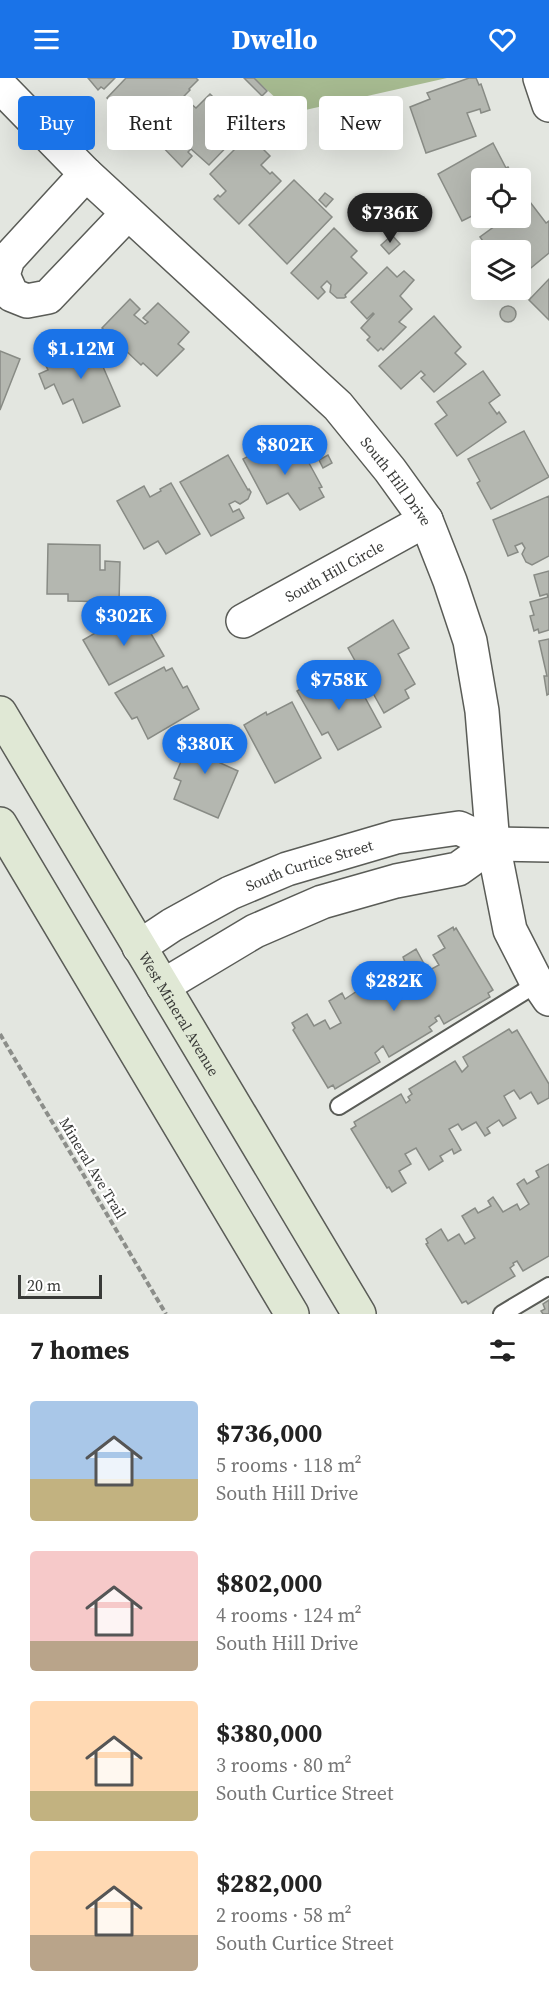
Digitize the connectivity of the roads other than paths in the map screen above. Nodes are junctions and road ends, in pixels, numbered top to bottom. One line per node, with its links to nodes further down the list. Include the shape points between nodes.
1 (540, 78): 3 (street)
2 (0, 86): 4 (street, South Hill Drive)
3 (549, 105)
4 (86, 174): 5 (street, South Hill Drive); 5 (street, via 8,259 3,275 12,296 27,301 48,297)
5 (128, 213): 6 (street, South Hill Drive, via 338,406)
6 (426, 520): 7 (street, South Hill Circle); 10 (street, South Hill Drive, via 470,641 482,711)
7 (243, 621)
8 (0, 713): 12 (main road, West Mineral Avenue)
9 (0, 824): 17 (main road)
10 (493, 844): 11 (street, South Curtice Street); 12 (street, South Curtice Street, via 459,828 396,837 351,849 286,869 230,893); 13 (street, via 458,869 322,902 255,931); 14 (street, South Hill Drive, via 510,930)
11 (549, 845)
12 (139, 947): 13 (main road, West Mineral Avenue)
13 (163, 986): 18 (main road, West Mineral Avenue)
14 (543, 991): 15 (lane)
15 (339, 1106)
16 (549, 1286): 19 (lane)
17 (292, 1314)
18 (359, 1314)
19 (502, 1314)

